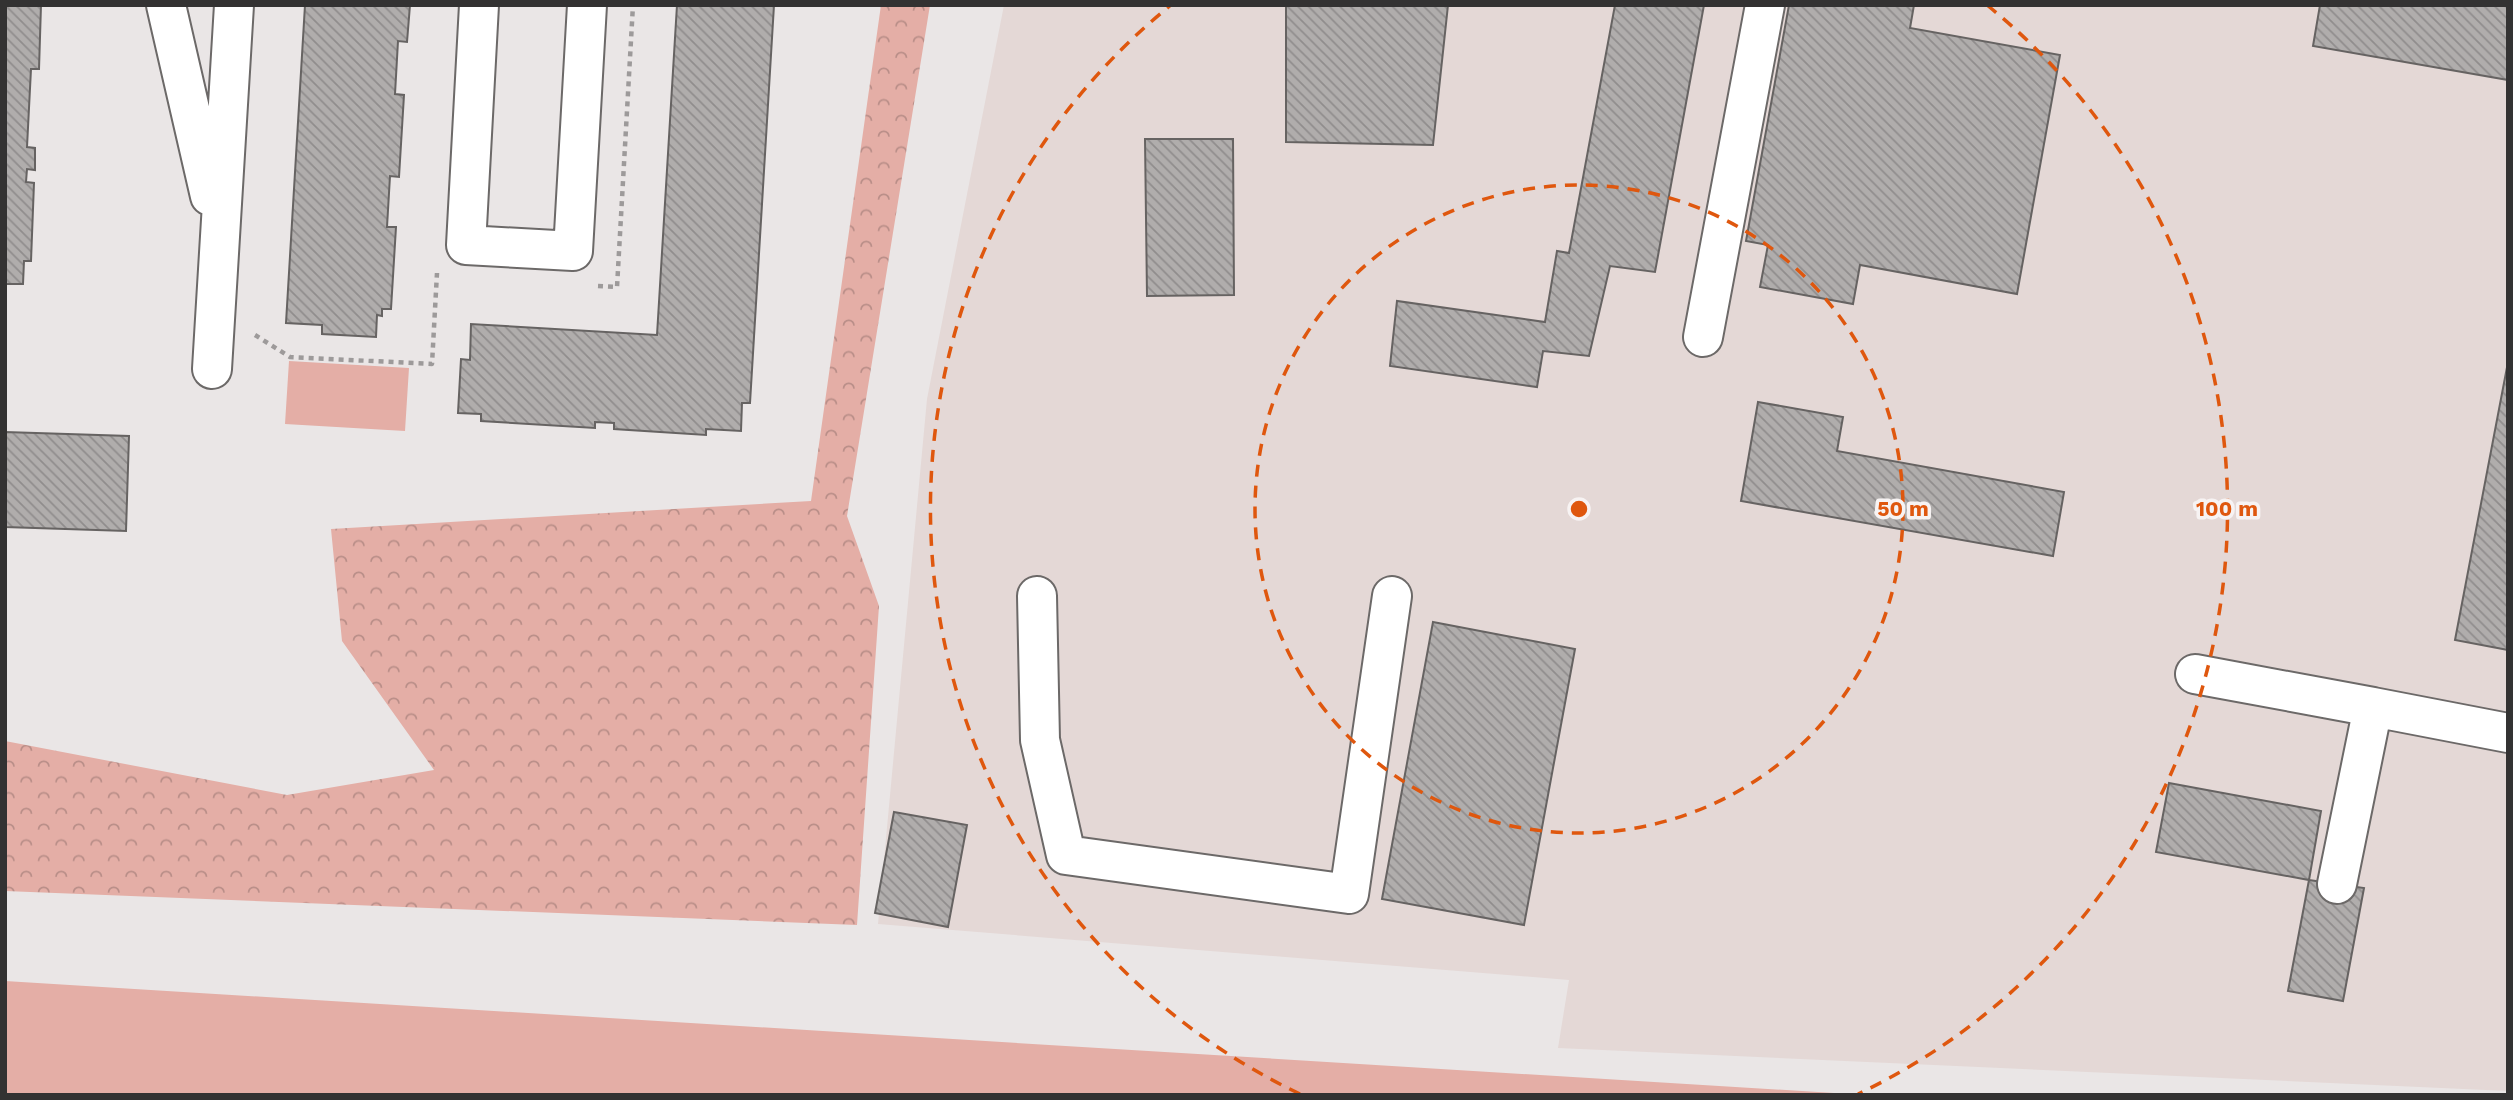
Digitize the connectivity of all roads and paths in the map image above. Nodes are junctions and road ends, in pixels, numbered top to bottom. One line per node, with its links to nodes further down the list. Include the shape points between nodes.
1 (166, 5): 6 (lane)
2 (234, 5): 6 (lane)
3 (479, 5): 4 (lane, via 466,245 573,251)
4 (587, 5)
5 (1765, 5): 8 (lane)
6 (220, 239): 10 (lane)
7 (437, 263): 9 (path, via 432,364)
8 (1703, 337)
9 (290, 356)
10 (212, 369)
11 (1037, 596): 12 (lane, via 1040,740 1066,856 1349,894)
12 (1392, 596)
13 (2195, 674): 14 (lane)
14 (2373, 707): 15 (lane); 16 (lane)
15 (2508, 733)
16 (2337, 884)

